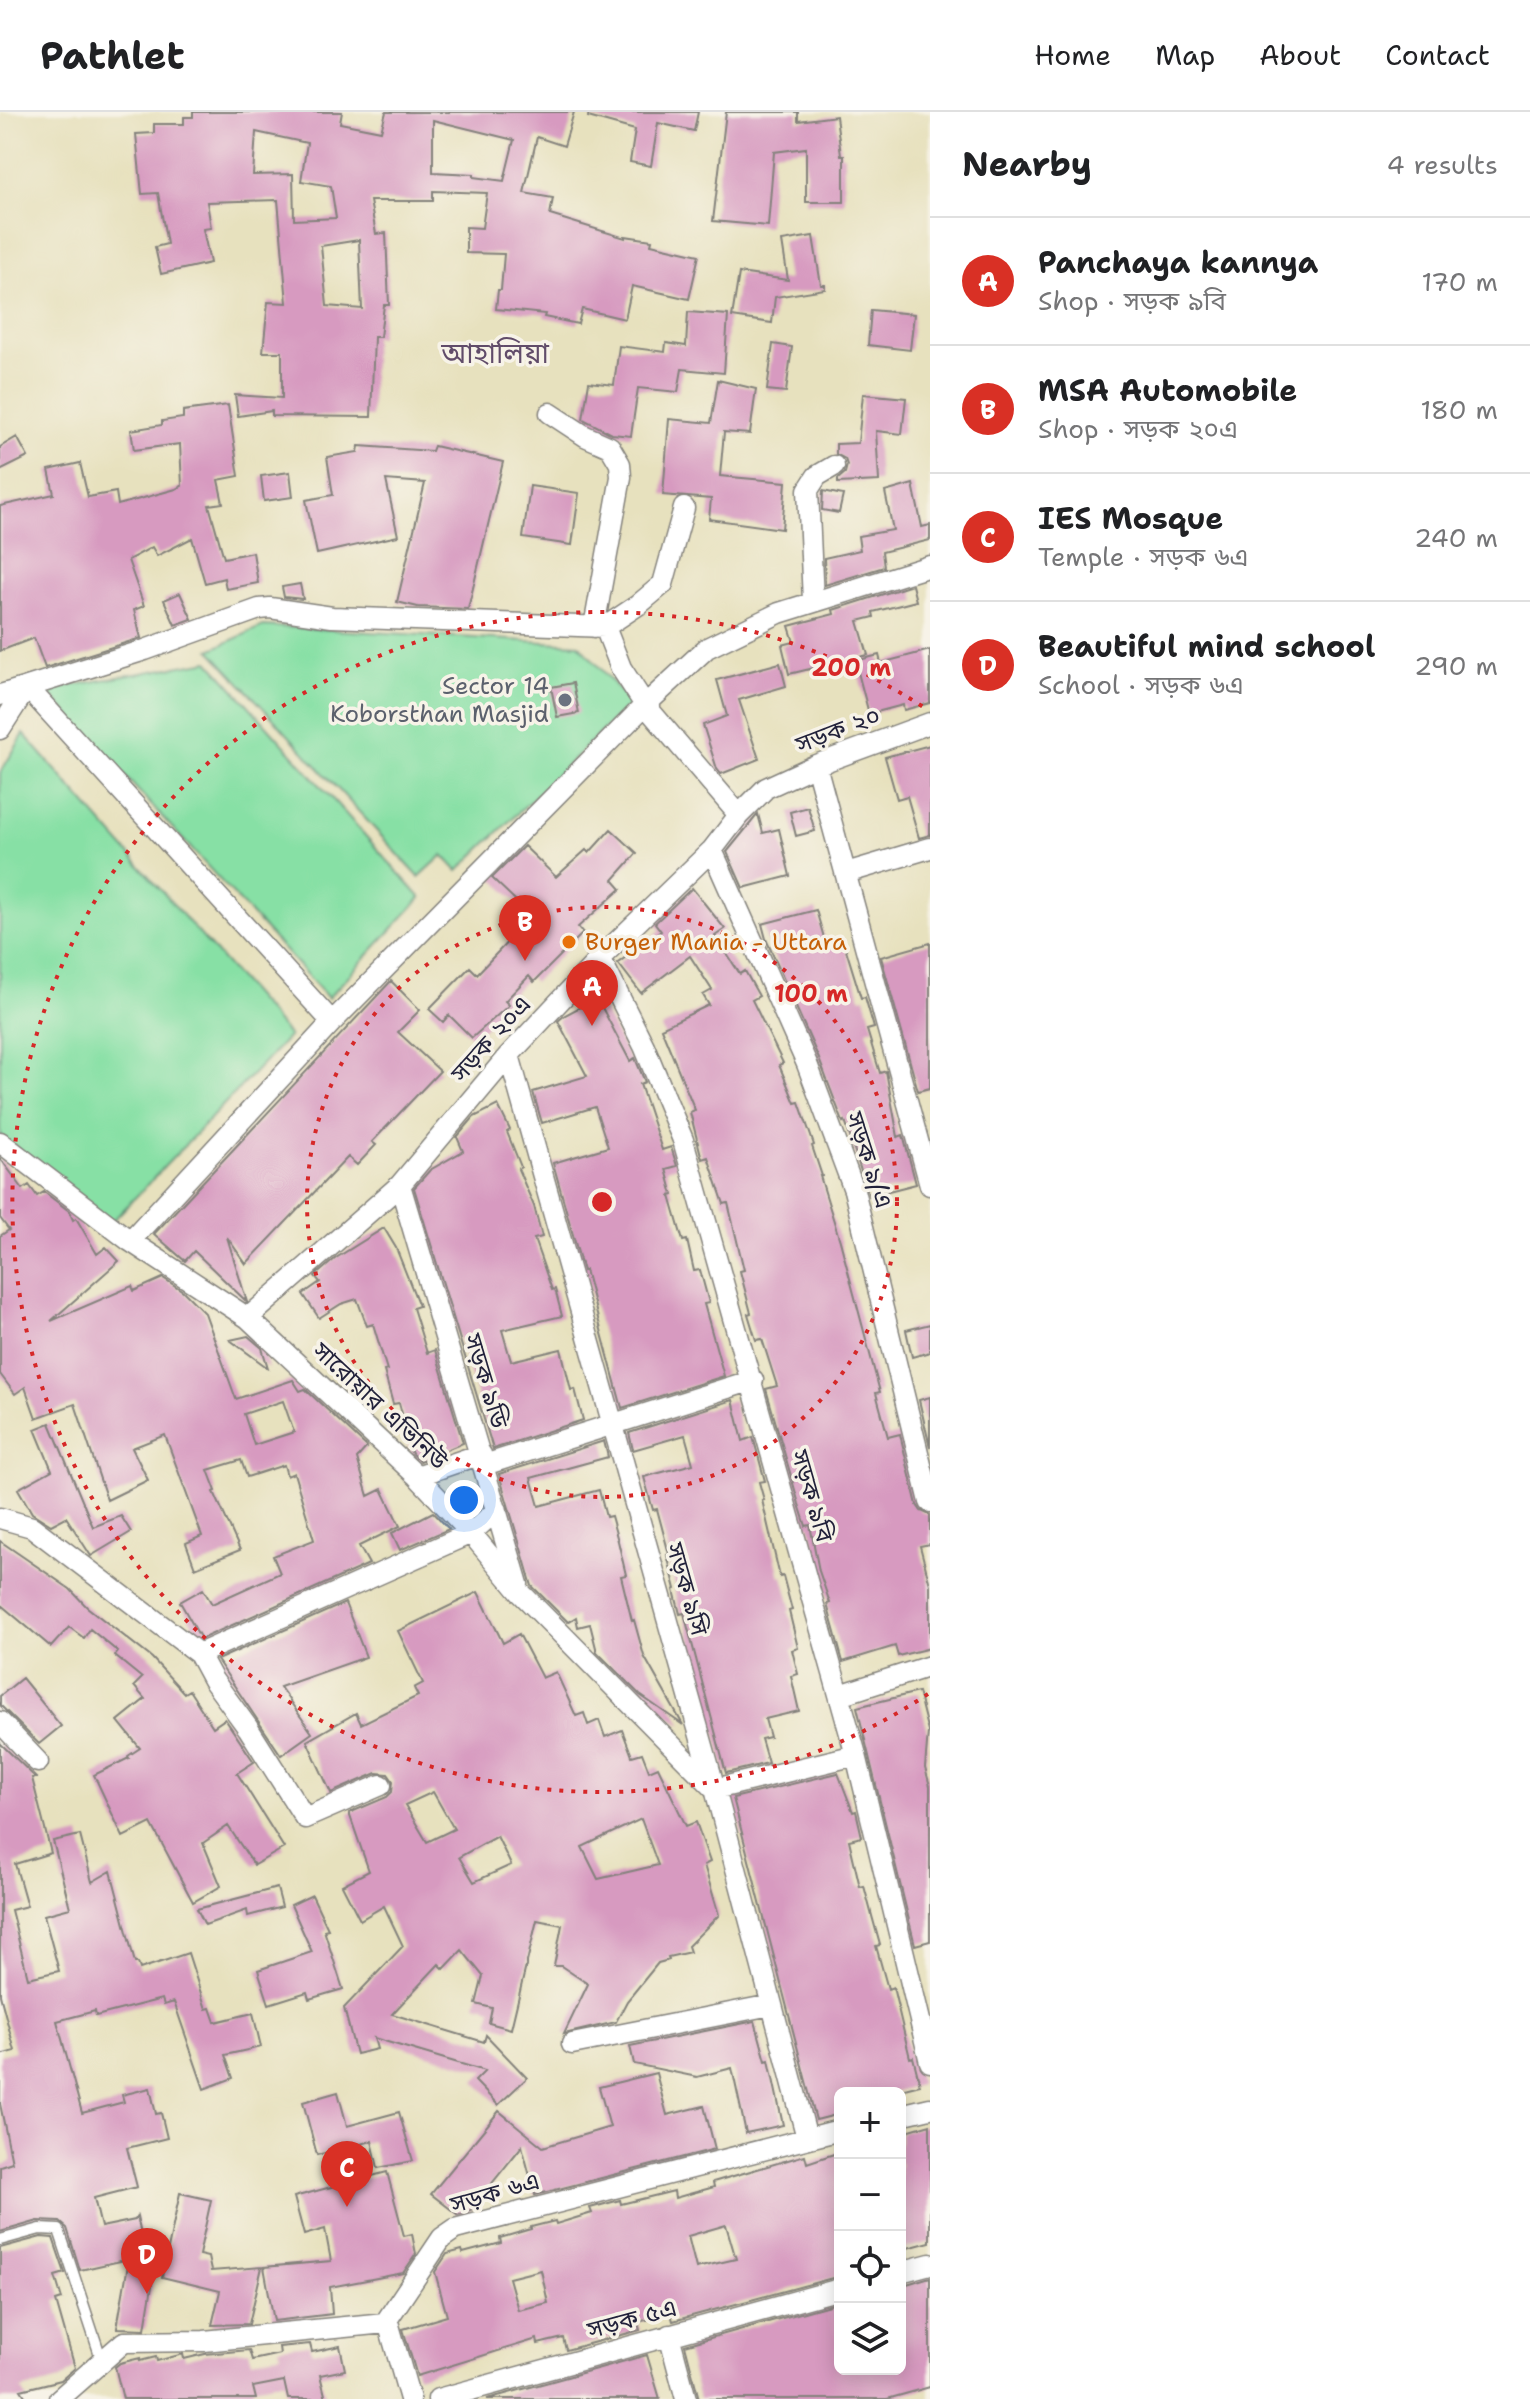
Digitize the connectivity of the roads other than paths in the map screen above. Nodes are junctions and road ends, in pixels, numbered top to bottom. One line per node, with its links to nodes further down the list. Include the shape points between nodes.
1 (550, 413): 6 (street, via 610,447 620,464)
2 (834, 466): 5 (street, via 817,476 808,490)
3 (684, 508): 6 (street, via 663,584)
4 (930, 566): 5 (street)
5 (813, 601): 9 (street, via 707,648)
6 (600, 627): 7 (street, via 332,617 270,608); 9 (street)
7 (27, 687): 8 (street); 11 (street); 19 (street)
8 (0, 695)
9 (645, 705): 14 (street); 19 (street)
10 (930, 723): 12 (street, সড়ক ২০)
11 (0, 729)
12 (816, 765): 13 (street, সড়ক ২০); 17 (street)
13 (766, 788): 14 (street, সড়ক ২০এ)
14 (739, 815): 16 (street, সড়ক ২০এ)
15 (930, 848): 17 (street)
16 (712, 850): 18 (street, সড়ক ২০এ); 30 (street, সড়ক ৯/এ, via 802,1051 854,1190)
17 (846, 873): 23 (street)
18 (600, 958): 20 (street, সড়ক ২০এ); 26 (street, সড়ক ৯বি, via 683,1140)
19 (332, 1022): 24 (street)
20 (509, 1055): 22 (street, সড়ক ২০এ); 27 (street, সড়ক ৯সি)
21 (0, 1142): 24 (street, সারোয়ার এভিনিউ)
22 (400, 1185): 25 (street, সড়ক ২০এ); 28 (street, সড়ক ৯ডি)
23 (930, 1185)
24 (130, 1241): 25 (street, সারোয়ার এভিনিউ)
25 (248, 1318): 29 (street, সারোয়ার এভিনিউ)
26 (753, 1380): 27 (street); 37 (street, সড়ক ৯বি)
27 (613, 1423): 28 (street); 42 (street, সড়ক ৯সি)
28 (483, 1459): 29 (street); 31 (street, সড়ক ৯ডি)
29 (417, 1476): 33 (street, সারোয়ার এভিনিউ)
30 (930, 1502)
31 (497, 1510): 33 (street); 34 (street, সড়ক ৯ডি)
32 (0, 1518): 35 (street, via 32,1527)
33 (471, 1533): 34 (street, সারোয়ার এভিনিউ); 35 (street)
34 (520, 1592): 42 (street, সারোয়ার এভিনিউ)
35 (199, 1654): 41 (street, via 305,1818)
36 (930, 1666): 37 (street)
37 (840, 1695): 39 (street, সড়ক ৯বি)
38 (0, 1722): 40 (street)
39 (856, 1755): 42 (street); 45 (street, সড়ক ৯বি)
40 (38, 1762)
41 (381, 1785)
42 (715, 1789): 43 (street, সড়ক ৯সি)
43 (771, 2005): 44 (street); 49 (street, সড়ক ৯সি)
44 (572, 2044)
45 (930, 2062)
46 (930, 2108): 47 (street)
47 (906, 2114)
48 (834, 2131): 49 (street, সড়ক ৬এ)
49 (807, 2138): 54 (street, সড়ক ৬এ, via 455,2229 442,2238)
50 (0, 2240): 56 (lane, via 40,2229 59,2230)
51 (930, 2264): 52 (street)
52 (906, 2270)
53 (834, 2291): 55 (street, সড়ক ৫এ)
54 (388, 2322): 56 (street, via 204,2341 124,2342); 58 (street)
55 (669, 2335): 59 (street, সড়ক ৫এ); 60 (street)
56 (102, 2361): 57 (street)
57 (59, 2399)
58 (410, 2399)
59 (438, 2399)
60 (686, 2399)

